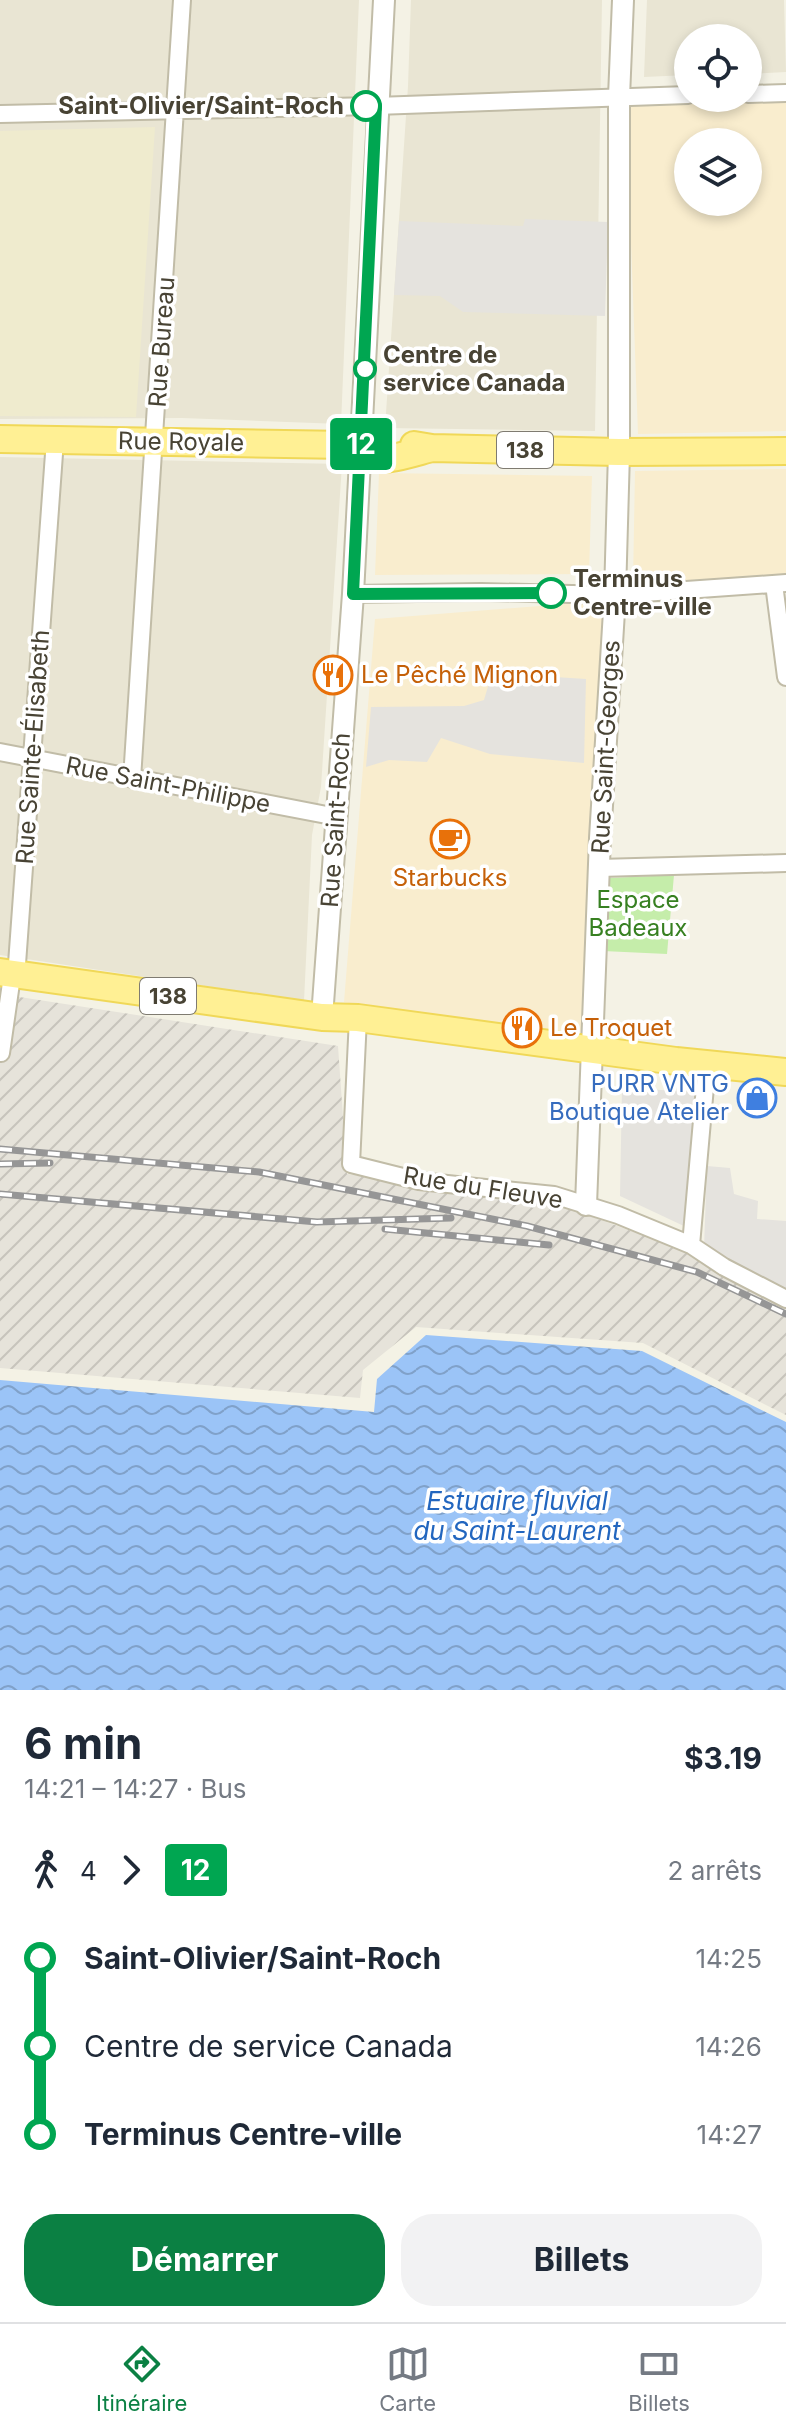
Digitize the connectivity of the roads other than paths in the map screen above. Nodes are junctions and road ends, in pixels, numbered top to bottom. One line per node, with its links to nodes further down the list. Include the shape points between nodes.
1 (182, 0): 9 (street, Rue Bureau)
2 (384, 0): 8 (street, Rue Saint-Roch)
3 (623, 0): 7 (street, Rue Saint-Georges)
4 (786, 93): 5 (street)
5 (762, 94)
6 (674, 95): 7 (street)
7 (619, 97): 8 (street); 16 (street, Rue Saint-Georges)
8 (376, 106): 9 (street); 14 (street, Rue Saint-Roch)
9 (176, 110): 10 (street); 13 (street, Rue Bureau)
10 (0, 114)
11 (0, 439): 12 (main road, Rue Royale / 138)
12 (55, 440): 13 (main road, Rue Royale / 138); 22 (street, Rue Sainte-Élisabeth)
13 (156, 441): 14 (main road, Rue Royale / 138); 23 (street, Rue Bureau)
14 (361, 447): 16 (main road, Rue Royale / 138, via 382,441 432,448); 18 (street, Rue Saint-Roch)
15 (786, 451): 16 (main road, Rue Royale / 138)
16 (619, 452): 19 (street, Rue Saint-Georges)
17 (780, 583): 19 (street); 20 (street)
18 (353, 594): 19 (street); 24 (street, Rue Saint-Roch)
19 (615, 595): 26 (street, Rue Saint-Georges)
20 (786, 677)
21 (0, 752): 22 (street, Rue Saint-Philippe)
22 (33, 759): 23 (street, Rue Saint-Philippe); 27 (street, Rue Sainte-Élisabeth)
23 (132, 779): 24 (street, Rue Saint-Philippe)
24 (337, 817): 28 (street, Rue Saint-Roch)
25 (786, 863): 26 (street)
26 (599, 868): 30 (street, Rue Saint-Georges)
27 (7, 973): 28 (main road, 138); 31 (street, Rue Sainte-Élisabeth)
28 (322, 1017): 29 (main road, 138)
29 (358, 1018): 30 (main road, 138); 34 (street, Rue du Fleuve, via 351,1164 419,1181 554,1195)
30 (594, 1049): 32 (main road, 138); 34 (street, Rue Saint-Georges)
31 (1, 1053)
32 (707, 1064): 33 (main road, 138); 35 (street)
33 (786, 1072)
34 (586, 1205): 35 (street, Rue du Fleuve)
35 (691, 1245): 36 (street, Rue du Fleuve)
36 (786, 1299)

